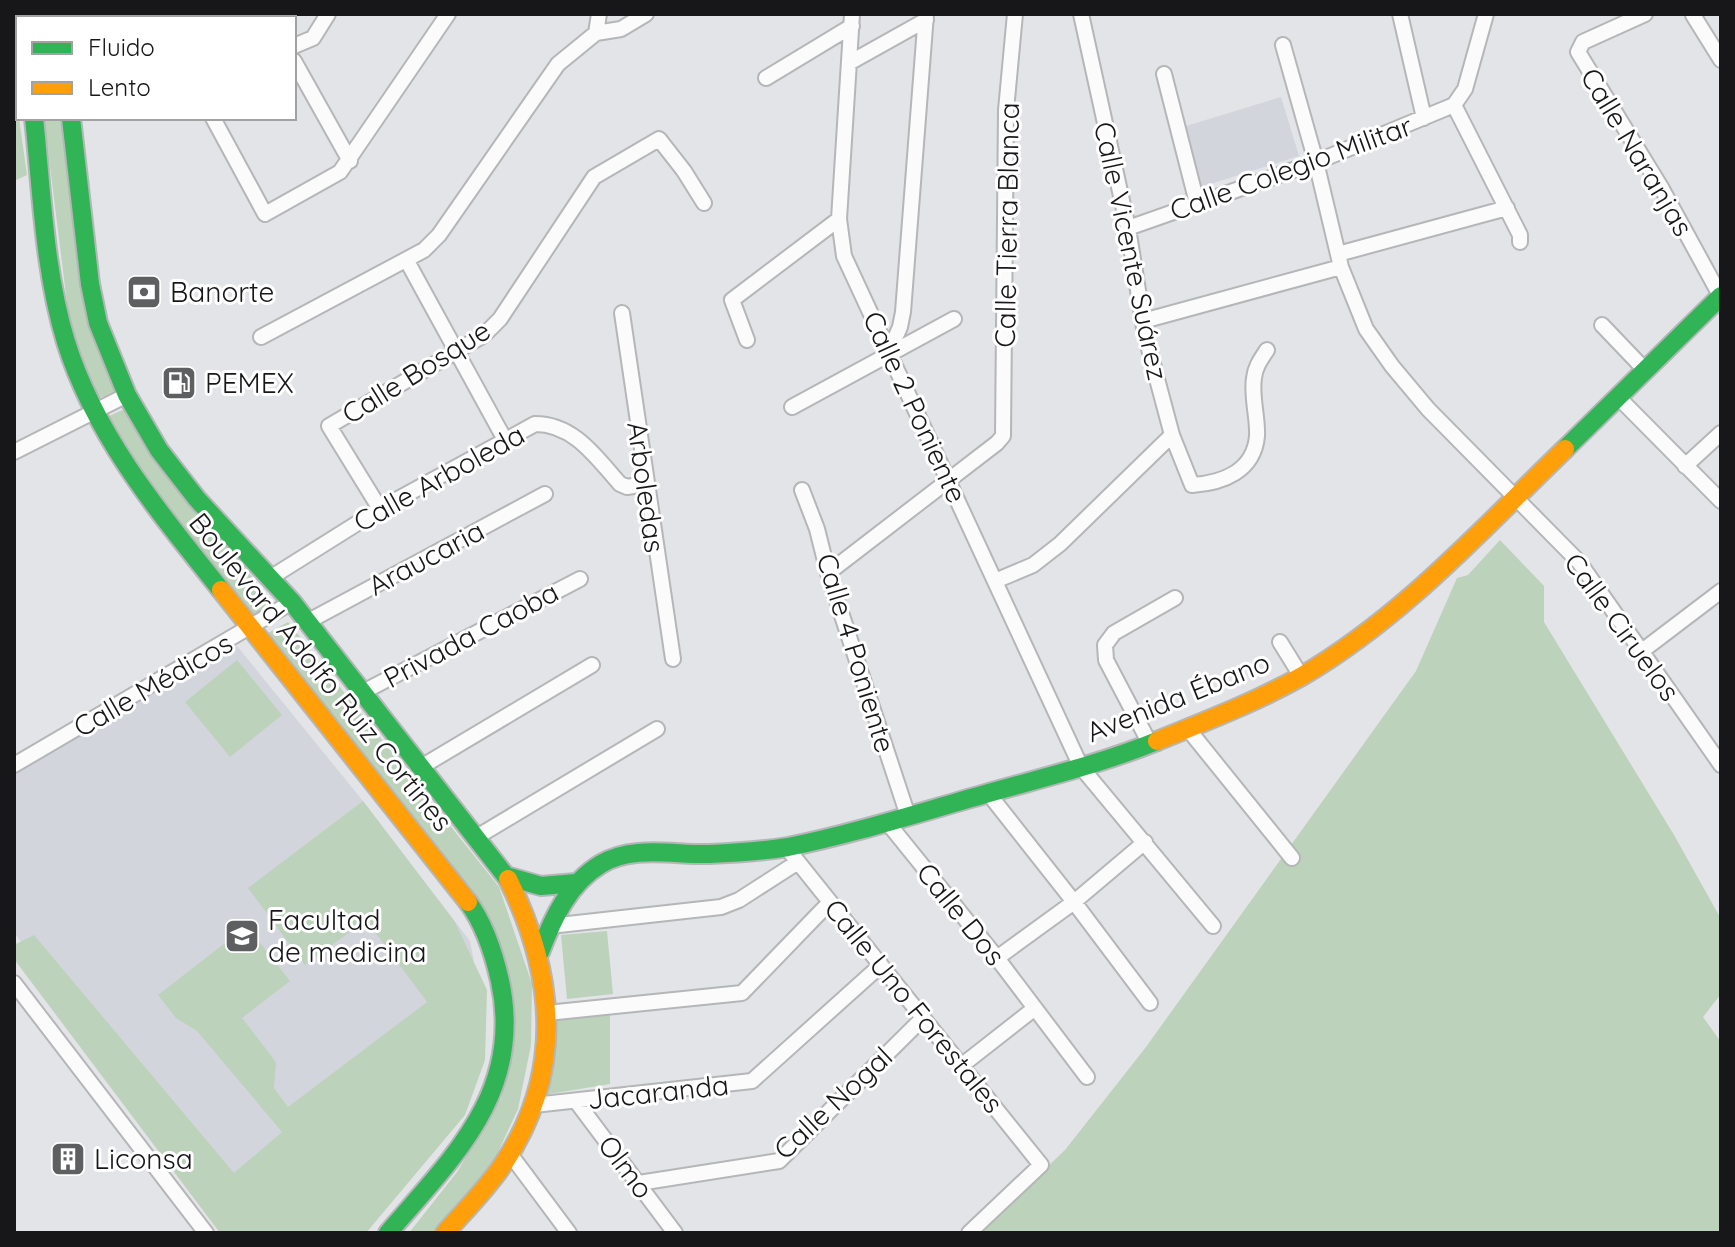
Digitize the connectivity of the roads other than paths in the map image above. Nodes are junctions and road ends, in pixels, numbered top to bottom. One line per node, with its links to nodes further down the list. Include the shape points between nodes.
1 (328, 14): 14 (street, via 313,38)
2 (448, 14): 26 (street)
3 (599, 14): 13 (street)
4 (646, 14): 13 (street, via 621,29)
5 (1015, 14): 56 (street, Calle Tierra Blanca, via 1006,110 1003,436)
6 (1081, 14): 32 (street, Calle Vicente Suárez)
7 (1400, 14): 22 (street)
8 (1486, 14): 21 (street, via 1465,89)
9 (1645, 14): 36 (street, Calle Naranjas, via 1583,42 1580,57)
10 (1693, 15): 16 (street)
11 (926, 17): 17 (street); 45 (street, via 903,312)
12 (852, 20): 17 (street, Calle 2 Poniente); 20 (street)
13 (596, 33): 34 (street, via 558,64 439,235)
14 (296, 45)
15 (1283, 45): 27 (street, Calle Ciruelos)
16 (1721, 60)
17 (849, 63): 31 (street, Calle 2 Poniente)
18 (296, 65): 26 (street)
19 (1164, 74): 29 (street)
20 (766, 78)
21 (1454, 105): 22 (street, Calle Colegio Militar); 30 (street)
22 (1424, 118): 27 (street, Calle Colegio Militar)
23 (34, 120): 50 (main road, Boulevard Adolfo Ruiz Cortines, via 53,286 75,369)
24 (71, 120): 47 (main road, Boulevard Adolfo Ruiz Cortines, via 90,284 98,323)
25 (214, 120): 26 (street, via 265,214 340,172)
26 (350, 161)
27 (1316, 162): 29 (street, Calle Colegio Militar); 35 (street, Calle Ciruelos)
28 (704, 203): 44 (street, Calle Bosque, via 659,139 594,177 500,319)
29 (1197, 203): 32 (street, Calle Colegio Militar)
30 (1507, 208): 33 (street); 35 (street)
31 (839, 219): 42 (street, via 732,300); 45 (street, Calle 2 Poniente, via 844,256)
32 (1128, 228): 39 (street, Calle Vicente Suárez)
33 (1520, 242)
34 (407, 261): 41 (street); 44 (street)
35 (1339, 261): 39 (street); 60 (street, Calle Ciruelos, via 1358,313 1392,366)
36 (1721, 296): 46 (main road, Avenida Ébano)
37 (622, 313): 57 (street, Arboledas)
38 (954, 319): 45 (street)
39 (1143, 321): 52 (street, Calle Vicente Suárez)
40 (1602, 325): 46 (street)
41 (261, 337)
42 (747, 340)
43 (1267, 350): 52 (street, Calle Vicente Suárez, via 1254,376 1257,436 1246,465 1211,484 1192,485)
44 (458, 352): 53 (street); 62 (street, Calle Bosque, via 329,426)
45 (889, 352): 49 (street); 56 (street, Calle 2 Poniente)
46 (1645, 370): 48 (main road, Avenida Ébano)
47 (127, 395): 50 (street); 64 (main road, Boulevard Adolfo Ruiz Cortines, via 159,450 197,499)
48 (1617, 396): 55 (street); 60 (main road, Avenida Ébano)
49 (792, 407)
50 (93, 410): 54 (street); 71 (main road, Boulevard Adolfo Ruiz Cortines, via 169,525)
51 (1721, 433): 55 (street)
52 (1172, 435): 66 (street, via 1060,544 1033,565)
53 (505, 440): 57 (street, Calle Arboleda, via 535,424 549,424 582,442 620,484); 62 (street, Calle Arboleda)
54 (14, 452)
55 (1685, 466): 61 (street)
56 (950, 478): 63 (street); 66 (street, Calle 2 Poniente)
57 (645, 484): 74 (street, Arboledas)
58 (802, 490): 63 (street, Calle 4 Poniente)
59 (545, 494): 70 (street, Araucaria)
60 (1515, 496): 73 (street, Calle Ciruelos, via 1579,562); 76 (main road, Avenida Ébano, via 1421,589)
61 (1721, 501)
62 (380, 509): 64 (street, Calle Arboleda)
63 (828, 573): 86 (street, Calle 4 Poniente)
64 (270, 578): 69 (main road, Boulevard Adolfo Ruiz Cortines)
65 (580, 579): 77 (street, Privada Caoba)
66 (995, 581): 84 (street, Calle 2 Poniente)
67 (1721, 591): 73 (street)
68 (1175, 598): 80 (street, via 1114,633 1105,645 1106,660)
69 (292, 602): 70 (main road, Boulevard Adolfo Ruiz Cortines); 71 (street, Calle Médicos)
70 (307, 622): 77 (main road, Boulevard Adolfo Ruiz Cortines)
71 (249, 628): 81 (street, Calle Médicos); 115 (main road, Boulevard Adolfo Ruiz Cortines, via 471,906 491,945 505,1035 498,1079 459,1150)
72 (1280, 642): 76 (street)
73 (1642, 651): 82 (street, Calle Ciruelos)
74 (673, 659)
75 (592, 665): 83 (street)
76 (1301, 676): 79 (main road, Avenida Ébano)
77 (363, 692): 83 (main road, Boulevard Adolfo Ruiz Cortines)
78 (657, 729): 88 (street)
79 (1188, 729): 80 (main road, Avenida Ébano); 91 (street)
80 (1150, 744): 84 (main road, Avenida Ébano)
81 (14, 765)
82 (1721, 765)
83 (421, 767): 88 (main road, Boulevard Adolfo Ruiz Cortines)
84 (1081, 767): 85 (main road, Avenida Ébano); 89 (street, Calle 2 Poniente)
85 (988, 793): 86 (main road, Avenida Ébano); 96 (street)
86 (908, 816): 87 (main road, Avenida Ébano)
87 (887, 822): 90 (main road, Avenida Ébano); 100 (street, Calle Dos)
88 (475, 838): 93 (main road, Boulevard Adolfo Ruiz Cortines)
89 (1145, 842): 96 (street); 98 (street, Calle 2 Poniente)
90 (786, 847): 92 (street, Calle Uno Forestales); 94 (main road, Avenida Ébano, via 710,854 633,853 602,863)
91 (1292, 858)
92 (798, 862): 95 (street, Calle Uno Forestales); 97 (street, via 721,907)
93 (506, 876): 94 (main road, via 544,887); 99 (main road, Boulevard Adolfo Ruiz Cortines)
94 (576, 883): 97 (main road, Avenida Ébano)
95 (830, 902): 101 (street, Calle Uno Forestales); 105 (street, via 742,993)
96 (1074, 902): 100 (street); 103 (street)
97 (550, 926): 99 (main road, Avenida Ébano)
98 (1213, 926)
99 (540, 952): 105 (main road, Boulevard Adolfo Ruiz Cortines)
100 (997, 958): 104 (street, Calle Dos)
101 (881, 965): 106 (street, Calle Uno Forestales); 109 (street, Jacaranda, via 752,1081)
102 (14, 983): 114 (street)
103 (1150, 1003)
104 (1035, 1008): 107 (street); 108 (street, Calle Dos)
105 (547, 1013): 110 (main road, Boulevard Adolfo Ruiz Cortines)
106 (923, 1018): 107 (street, Calle Uno Forestales); 112 (street, Calle Nogal, via 779,1161)
107 (961, 1066): 118 (street, Calle Uno Forestales, via 1041,1165)
108 (1087, 1077)
109 (576, 1101): 110 (street, Jacaranda); 112 (street, Olmo)
110 (534, 1105): 111 (main road, Boulevard Adolfo Ruiz Cortines)
111 (510, 1154): 113 (main road, Boulevard Adolfo Ruiz Cortines); 116 (street)
112 (639, 1183): 117 (street, Olmo)
113 (453, 1230)
114 (206, 1233)
115 (388, 1233)
116 (569, 1233)
117 (675, 1233)
118 (969, 1233)

